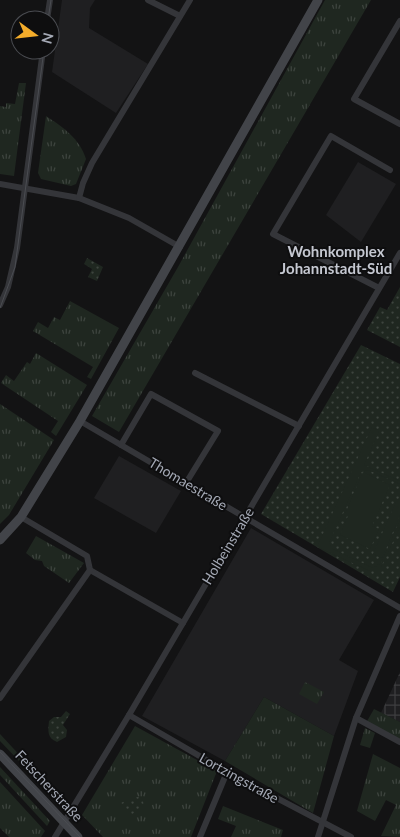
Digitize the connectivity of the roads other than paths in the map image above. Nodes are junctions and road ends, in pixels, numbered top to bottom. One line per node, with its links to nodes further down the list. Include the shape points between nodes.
1 (148, 0): 4 (street)
2 (190, 0): 4 (street)
3 (318, 0): 12 (main road)
4 (180, 16): 11 (street, via 92,162)
5 (400, 21): 7 (street, via 354,99)
6 (42, 60): 10 (street)
7 (400, 124)
8 (390, 170): 14 (street, via 331,136 273,234)
9 (0, 184): 10 (street)
10 (24, 187): 11 (street); 15 (street, via 14,267)
11 (80, 198): 12 (street, via 128,218)
12 (180, 247): 17 (main road)
13 (400, 253): 14 (street, Holbeinstraße)
14 (379, 288): 18 (street, Holbeinstraße)
15 (0, 306)
16 (195, 373): 18 (street)
17 (80, 420): 19 (street, Thomaestraße); 21 (main road)
18 (299, 426): 22 (street, Holbeinstraße)
19 (121, 445): 20 (street, Thomaestraße); 20 (street, via 151,394 218,431)
20 (186, 483): 22 (street, Thomaestraße)
21 (21, 517): 23 (main road); 24 (street, via 87,556)
22 (245, 518): 25 (street, Thomaestraße); 27 (street, Holbeinstraße)
23 (0, 540)
24 (90, 570): 27 (street); 28 (street)
25 (400, 608)
26 (400, 616): 30 (street)
27 (183, 623): 29 (street, Holbeinstraße)
28 (0, 698)
29 (129, 715): 33 (street, Lortzingstraße); 35 (street, Holbeinstraße)
30 (356, 718): 31 (street); 34 (street)
31 (400, 742)
32 (0, 754): 35 (main road, Fetscherstraße)
33 (228, 772): 34 (street, Lortzingstraße); 38 (street)
34 (322, 822): 39 (street); 40 (street, Lortzingstraße)
35 (65, 823): 36 (street, Holbeinstraße); 37 (main road, Fetscherstraße)
36 (55, 837)
37 (78, 837)
38 (200, 837)
39 (318, 837)
40 (351, 837)

